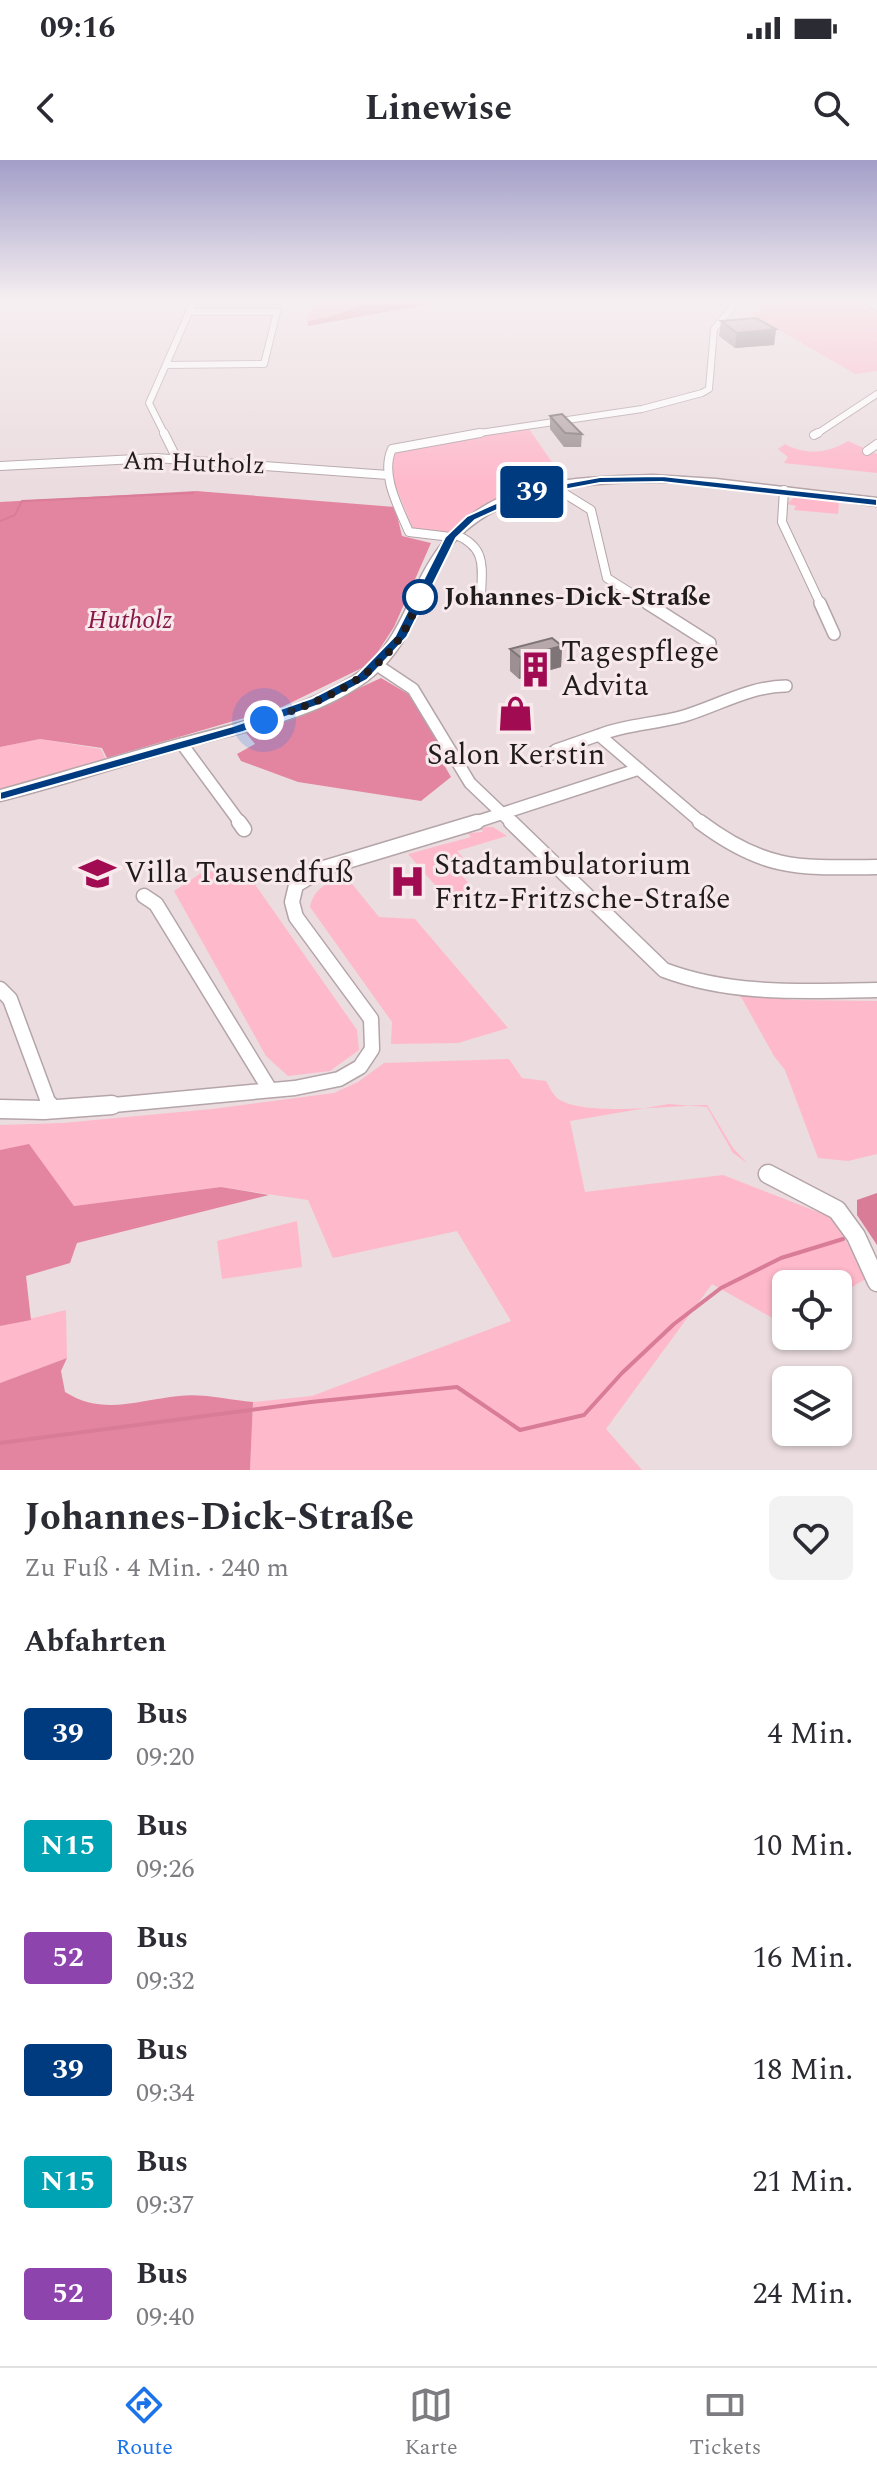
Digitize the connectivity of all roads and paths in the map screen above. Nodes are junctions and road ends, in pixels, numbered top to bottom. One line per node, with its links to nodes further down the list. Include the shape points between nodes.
1 (168, 362): 4 (street)
2 (264, 362): 4 (street)
3 (711, 362): 11 (street, via 709,389 702,393 642,409 405,445 388,452)
4 (167, 365): 9 (street, via 149,403)
5 (877, 394): 6 (street)
6 (814, 435)
7 (877, 444): 8 (street)
8 (867, 451)
9 (177, 459): 10 (street, Am Hutholz); 11 (street, Am Hutholz)
10 (0, 466)
11 (388, 475): 15 (street, via 409,532)
12 (554, 487): 13 (main road, via 662,479); 15 (main road, via 497,504); 18 (street, via 591,510 607,578)
13 (784, 490): 14 (main road); 17 (street, via 782,522)
14 (877, 502)
15 (452, 536): 16 (street, via 477,545 481,596); 19 (main road, via 400,637)
16 (496, 602)
17 (834, 634)
18 (710, 643)
19 (377, 665): 22 (main road, via 341,689 291,711); 26 (street, via 413,689 460,770)
20 (786, 686): 21 (street)
21 (599, 735): 23 (street); 24 (street)
22 (182, 744): 25 (main road); 27 (street)
23 (543, 760)
24 (639, 769): 26 (street); 28 (street, via 724,840 752,855 804,867)
25 (0, 796)
26 (501, 815): 31 (street, via 652,962 682,979 728,988); 32 (street, via 324,868 296,885 296,917 371,1019 375,1035 371,1055 354,1072 325,1083)
27 (244, 829)
28 (877, 867)
29 (144, 896): 32 (street, via 156,904)
30 (0, 989): 34 (street, via 10,999)
31 (877, 990)
32 (270, 1090): 34 (street)
33 (0, 1109): 34 (street)
34 (51, 1109)
35 (768, 1174): 36 (street, via 837,1210)
36 (877, 1282)

